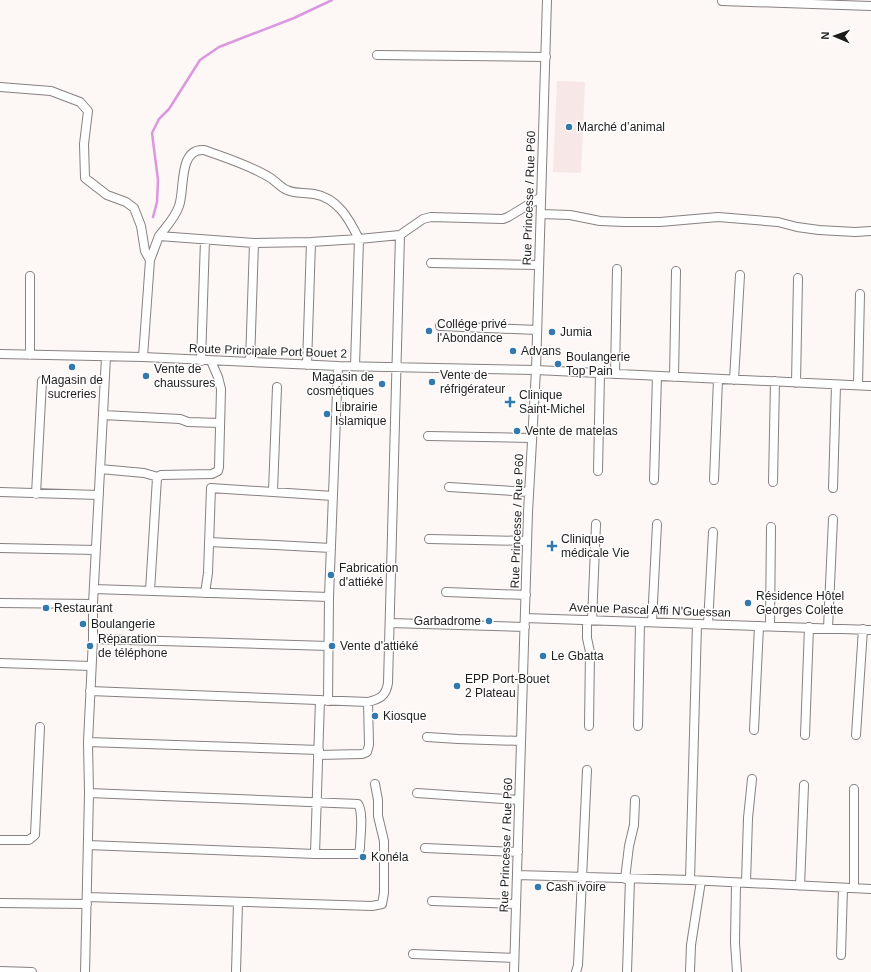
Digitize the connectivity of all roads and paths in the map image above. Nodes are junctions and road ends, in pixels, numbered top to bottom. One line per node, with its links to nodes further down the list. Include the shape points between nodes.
1 (547, 0): 5 (street, Rue Princesse / Rue P60)
2 (722, 1): 3 (street)
3 (871, 6)
4 (377, 55): 5 (street)
5 (546, 57): 7 (street, Rue Princesse / Rue P60)
6 (0, 87): 16 (street, via 51,91 80,102 88,111 84,144 85,178 107,195 134,208 141,226 145,251)
7 (541, 196): 8 (street, Rue Princesse / Rue P60); 10 (street, via 502,219 431,217)
8 (541, 214): 9 (street, via 625,222 718,218 778,222 818,230); 18 (street, Rue Princesse / Rue P60)
9 (871, 232)
10 (400, 235): 12 (street); 37 (street)
11 (158, 236): 12 (street, via 180,205 185,167 192,153 204,150 248,166 288,191 313,193 328,198 341,208); 13 (street); 16 (street)
12 (359, 239): 14 (street); 36 (street)
13 (205, 240): 15 (street); 31 (street)
14 (311, 242): 15 (street); 34 (street)
15 (254, 243): 33 (street)
16 (150, 260): 30 (street)
17 (431, 263): 18 (street)
18 (539, 265): 26 (street, Rue Princesse / Rue P60)
19 (617, 269): 40 (street)
20 (676, 271): 42 (street)
21 (740, 275): 44 (street)
22 (30, 276): 28 (street)
23 (798, 278): 47 (street)
24 (860, 294): 49 (street)
25 (440, 326): 26 (street)
26 (537, 330): 38 (street, Rue Princesse / Rue P60)
27 (0, 354): 28 (street, Route Principale Port Bouet 2)
28 (30, 355): 29 (street, Route Principale Port Bouet 2)
29 (106, 357): 30 (street, Route Principale Port Bouet 2); 52 (street)
30 (143, 357): 31 (street, Route Principale Port Bouet 2)
31 (201, 360): 32 (street, Route Principale Port Bouet 2)
32 (211, 361): 33 (street, Route Principale Port Bouet 2); 53 (street, via 221,389)
33 (250, 362): 34 (street, Route Principale Port Bouet 2)
34 (307, 365): 35 (street, Route Principale Port Bouet 2)
35 (338, 366): 36 (street, Route Principale Port Bouet 2); 71 (street)
36 (355, 366): 37 (street, Route Principale Port Bouet 2)
37 (396, 367): 38 (street, Route Principale Port Bouet 2); 95 (street)
38 (536, 370): 39 (street, Route Principale Port Bouet 2); 55 (street, Rue Princesse / Rue P60)
39 (600, 373): 40 (street, Route Principale Port Bouet 2); 57 (street)
40 (615, 374): 41 (street, Route Principale Port Bouet 2)
41 (657, 376): 42 (street, Route Principale Port Bouet 2); 60 (street)
42 (674, 377): 43 (street, Route Principale Port Bouet 2)
43 (718, 379): 44 (street, Route Principale Port Bouet 2); 61 (street)
44 (734, 380): 46 (street, Route Principale Port Bouet 2)
45 (42, 381): 69 (street)
46 (775, 381): 47 (street, Route Principale Port Bouet 2); 62 (street)
47 (796, 383): 48 (street, Route Principale Port Bouet 2)
48 (836, 384): 49 (street, Route Principale Port Bouet 2); 65 (street)
49 (858, 385): 50 (street, Route Principale Port Bouet 2)
50 (871, 386)
51 (277, 387): 66 (street)
52 (102, 415): 53 (street); 56 (street)
53 (220, 423): 58 (street, via 219,467 218,471)
54 (428, 436): 55 (street)
55 (532, 438): 68 (street, Rue Princesse / Rue P60)
56 (100, 469): 59 (street, via 144,473); 70 (street)
57 (598, 470)
58 (212, 474): 59 (street); 63 (street)
59 (158, 477): 84 (street)
60 (654, 480)
61 (714, 480)
62 (773, 482)
63 (212, 488): 66 (street); 79 (street)
64 (449, 488): 68 (street)
65 (833, 488)
66 (273, 491): 71 (street)
67 (0, 492): 69 (street)
68 (529, 492): 78 (street, Rue Princesse / Rue P60)
69 (36, 494): 70 (street)
70 (99, 495): 82 (street)
71 (332, 496): 81 (street)
72 (833, 519): 101 (street)
73 (596, 524): 91 (street)
74 (657, 524): 94 (street)
75 (771, 527): 99 (street)
76 (713, 532): 97 (street)
77 (429, 539): 78 (street)
78 (527, 541): 87 (street, Rue Princesse / Rue P60)
79 (209, 542): 81 (street); 86 (street)
80 (0, 548): 82 (street)
81 (331, 548): 88 (street)
82 (96, 550): 83 (street)
83 (94, 589): 84 (street); 90 (street)
84 (150, 591): 86 (street)
85 (446, 592): 87 (street)
86 (205, 593): 88 (street)
87 (526, 595): 92 (street, Rue Princesse / Rue P60)
88 (329, 597): 104 (street)
89 (0, 603): 90 (street)
90 (93, 604): 103 (street)
91 (589, 620): 92 (street, Avenue Pascal Affi N'Guessan); 93 (street, Avenue Pascal Affi N'Guessan); 110 (street)
92 (525, 622): 95 (street, Avenue Pascal Affi N'Guessan); 117 (street, Rue Princesse / Rue P60)
93 (640, 622): 94 (street, Avenue Pascal Affi N'Guessan); 111 (street)
94 (652, 622): 96 (street, Avenue Pascal Affi N'Guessan)
95 (390, 623): 109 (street, via 387,689 382,697)
96 (697, 624): 97 (street, Avenue Pascal Affi N'Guessan); 138 (street)
97 (708, 624): 98 (street, Avenue Pascal Affi N'Guessan)
98 (759, 626): 99 (street, Avenue Pascal Affi N'Guessan); 113 (street)
99 (770, 626): 100 (street, Avenue Pascal Affi N'Guessan)
100 (809, 627): 101 (street, Avenue Pascal Affi N'Guessan); 114 (street)
101 (828, 628): 102 (street, Avenue Pascal Affi N'Guessan)
102 (867, 629): 115 (street)
103 (93, 638): 104 (street); 106 (street)
104 (329, 646): 108 (street)
105 (0, 663): 106 (street)
106 (91, 666): 107 (street)
107 (90, 691): 108 (street); 118 (street)
108 (324, 700): 109 (street); 119 (street)
109 (368, 702): 119 (street, via 367,752)
110 (589, 726)
111 (638, 726)
112 (40, 727): 130 (street, via 35,835 29,840)
113 (754, 730)
114 (805, 735)
115 (856, 735)
116 (427, 737): 117 (street)
117 (521, 741): 127 (street, Rue Princesse / Rue P60)
118 (88, 742): 119 (street); 125 (street)
119 (319, 753): 129 (street)
120 (587, 770): 136 (street)
121 (752, 779): 141 (street)
122 (375, 784): 148 (street, via 378,816 384,841 385,887 382,904 372,906)
123 (804, 785): 142 (street)
124 (854, 789): 144 (street)
125 (89, 793): 129 (street); 131 (street)
126 (417, 793): 127 (street)
127 (519, 800): 133 (street, Rue Princesse / Rue P60)
128 (635, 800): 137 (street)
129 (317, 802): 134 (street); 134 (street, via 358,804 361,815 357,854)
130 (0, 840)
131 (88, 845): 134 (street); 146 (street)
132 (425, 848): 133 (street)
133 (518, 852): 135 (street, Rue Princesse / Rue P60)
134 (315, 854)
135 (517, 875): 136 (street); 150 (street, Rue Princesse / Rue P60)
136 (583, 877): 137 (street); 160 (street)
137 (627, 879): 138 (street); 161 (street)
138 (690, 880): 139 (street)
139 (701, 881): 140 (street); 162 (street, via 691,945)
140 (736, 883): 141 (street); 163 (street)
141 (746, 883): 142 (street)
142 (800, 886): 143 (street)
143 (843, 888): 144 (street); 152 (street)
144 (854, 888): 145 (street)
145 (871, 889)
146 (87, 900): 148 (street); 149 (street); 157 (street)
147 (432, 901): 150 (street)
148 (238, 902): 158 (street)
149 (0, 903)
150 (516, 904): 153 (street, Rue Princesse / Rue P60)
151 (413, 954): 153 (street)
152 (841, 955)
153 (514, 958): 159 (street, Rue Princesse / Rue P60)
154 (0, 971): 155 (street)
155 (8, 972): 156 (street)
156 (32, 972)
157 (85, 972)
158 (236, 972)
159 (514, 972)
160 (576, 972)
161 (627, 972)
162 (690, 972)
163 (737, 972)

